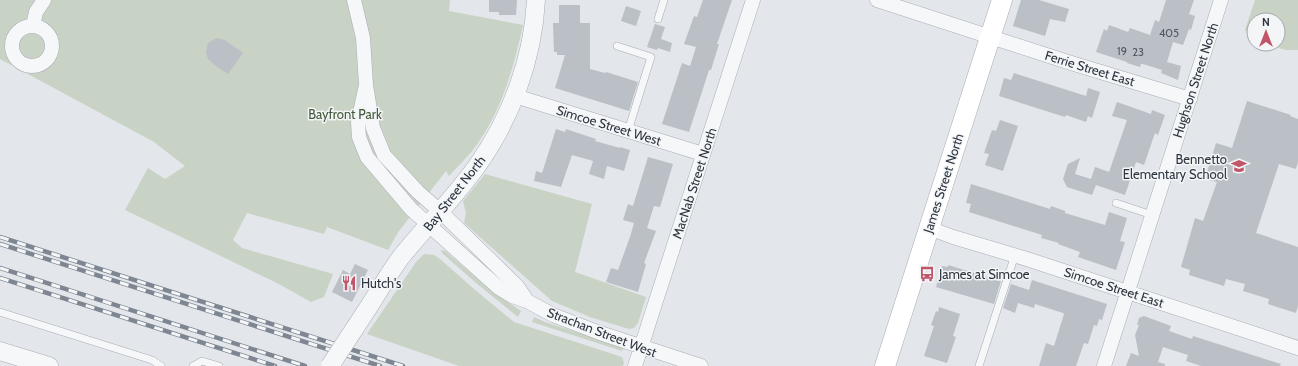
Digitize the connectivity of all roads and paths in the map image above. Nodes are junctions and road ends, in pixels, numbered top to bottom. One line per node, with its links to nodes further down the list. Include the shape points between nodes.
1 (44, 0): 10 (street, via 36,12)
2 (354, 0): 19 (street, Strachan Street West, via 362,38 366,85 358,122 359,136 367,157 411,209)
3 (536, 0): 13 (street, Bay Street North, via 530,44)
4 (664, 0): 9 (lane)
5 (753, 0): 16 (street, MacNab Street North)
6 (877, 0): 11 (street, Ferrie Street East)
7 (1002, 0): 11 (main road, James Street North)
8 (1221, 0): 14 (street, Hughson Street North)
9 (658, 19)
10 (33, 26)
11 (990, 37): 14 (street, Ferrie Street East); 20 (main road, James Street North)
12 (617, 46): 15 (lane, via 651,57)
13 (515, 96): 15 (street, Simcoe Street West); 19 (street, Bay Street North, via 502,127 477,166)
14 (1190, 98): 18 (street, Hughson Street North)
15 (628, 131): 16 (street, Simcoe Street West)
16 (703, 154): 24 (street, MacNab Street North)
17 (1116, 203): 18 (lane)
18 (1152, 215): 22 (street, Hughson Street North)
19 (435, 218): 24 (street, Strachan Street West, via 499,288 553,315); 31 (street, Bay Street North, bridge, via 401,257)
20 (929, 228): 21 (street, Simcoe Street East); 34 (main road, James Street North)
21 (1015, 255): 22 (street, Simcoe Street East); 35 (lane)
22 (1128, 292): 25 (street, Simcoe Street East); 36 (street, Hughson Street North)
23 (0, 312): 28 (lane, via 152,360)
24 (641, 347): 32 (street, MacNab Street North); 33 (street, Strachan Street West)
25 (1298, 348)
26 (0, 351): 27 (street)
27 (49, 366)
28 (161, 366)
29 (193, 366): 30 (lane, via 202,361)
30 (219, 366)
31 (330, 366)
32 (635, 366)
33 (701, 366)
34 (885, 366)
35 (979, 366)
36 (1104, 366)

